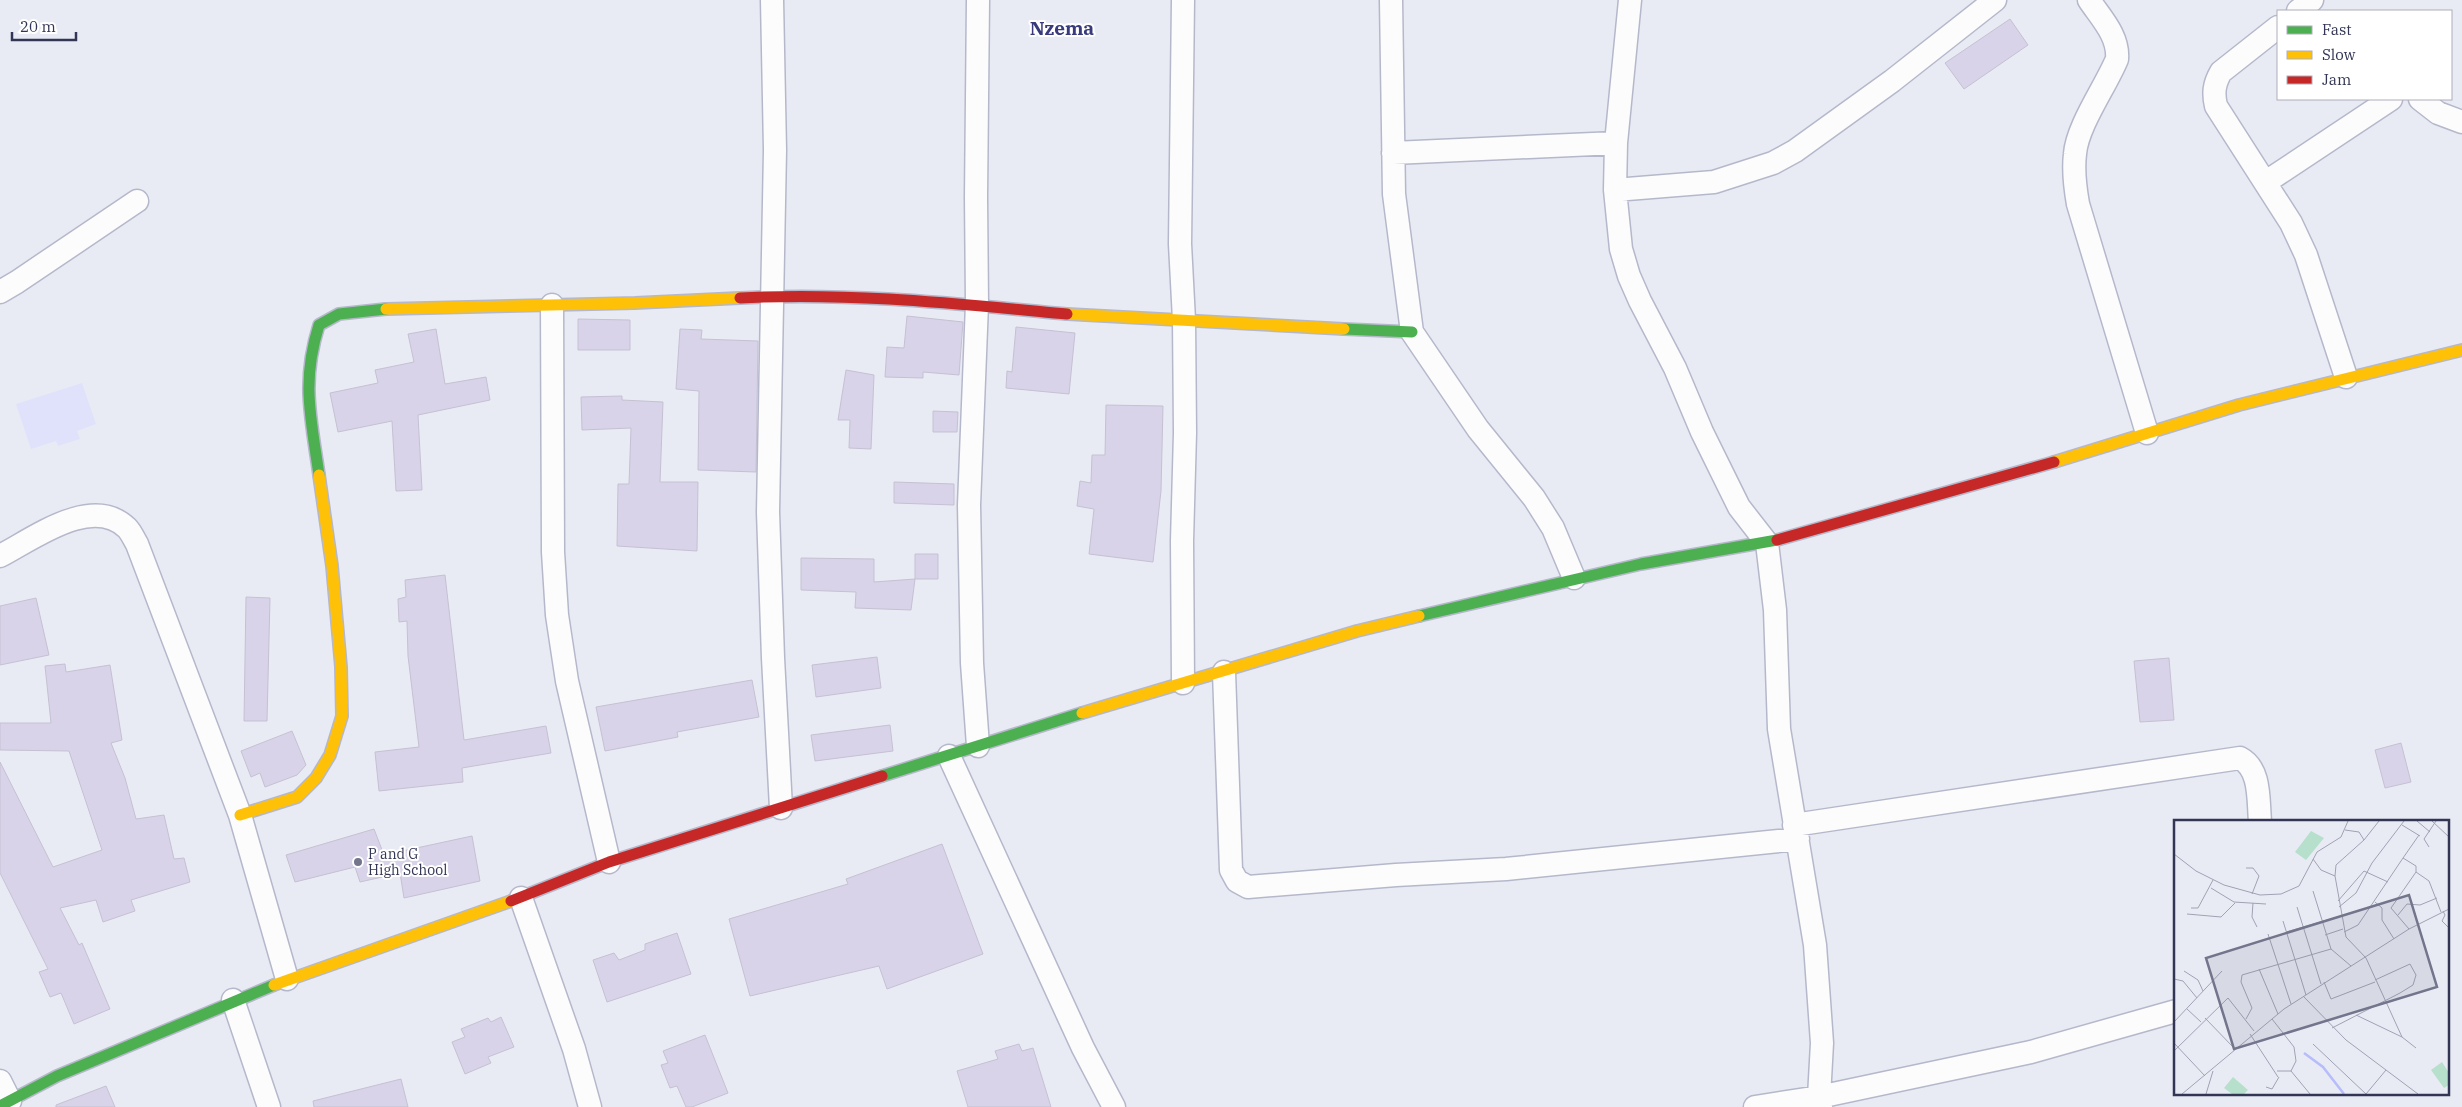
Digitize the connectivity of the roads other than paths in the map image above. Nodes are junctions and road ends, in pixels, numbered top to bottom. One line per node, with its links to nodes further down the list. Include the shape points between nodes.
1 (772, 0): 20 (street, via 775,150)
2 (978, 0): 21 (street)
3 (1183, 0): 23 (street, via 1180,244)
4 (1391, 0): 15 (street)
5 (1630, 0): 14 (street)
6 (1995, 0): 17 (street, via 1892,81 1773,163 1714,182)
7 (2089, 0): 27 (street, via 2115,39 2118,53 2113,70 2080,135 2075,152 2074,180 2078,204)
8 (2312, 0): 9 (street)
9 (2299, 10)
10 (2277, 28): 16 (street, via 2221,72 2213,94 2216,106)
11 (2389, 100): 16 (street)
12 (2421, 100): 13 (street, via 2438,113)
13 (2462, 122)
14 (1616, 142): 15 (street); 17 (street)
15 (1393, 153): 24 (street, via 1394,194)
16 (2266, 182): 26 (street, via 2306,255)
17 (1615, 190): 28 (street, via 1621,249 1632,284 1675,368 1738,507)
18 (136, 201): 19 (street)
19 (0, 292)
20 (771, 296): 21 (street); 22 (street); 35 (street, via 768,512)
21 (977, 304): 23 (street, via 1105,317); 33 (street, via 969,505 972,663)
22 (552, 305): 36 (street, via 360,310 339,314 320,325 310,352 307,392 332,566 342,716 330,755 316,778 297,797); 39 (street, via 553,552 557,615 567,681)
23 (1184, 320): 24 (street); 32 (street)
24 (1412, 332): 30 (street, via 1478,429 1534,498 1553,528)
25 (2462, 350): 26 (street)
26 (2346, 377): 27 (street)
27 (2147, 433): 28 (street)
28 (1767, 542): 30 (street); 38 (street, via 1775,610 1779,729)
29 (0, 556): 36 (street, via 52,527 86,516 108,516 127,528 137,544)
30 (1574, 578): 31 (street, via 1357,631)
31 (1224, 672): 32 (street); 38 (street, via 1231,870 1237,881 1248,888 1506,869)
32 (1183, 683): 33 (street)
33 (978, 746): 34 (street)
34 (949, 756): 35 (street); 49 (street, via 1074,1031)
35 (781, 808): 39 (street)
36 (240, 815): 41 (street)
37 (2260, 820): 38 (street, via 2254,772 2249,763 2240,758)
38 (1796, 832): 45 (street, via 1817,963 1822,1043)
39 (609, 862): 40 (street)
40 (521, 898): 41 (street); 48 (street, via 574,1049)
41 (287, 979): 42 (street)
42 (233, 1000): 46 (street, via 57,1076); 47 (street)
43 (2174, 1012): 45 (street, via 2031,1052)
44 (0, 1081): 46 (street)
45 (1820, 1102): 50 (street)
46 (5, 1103)
47 (269, 1107)
48 (590, 1107)
49 (1114, 1107)
50 (1754, 1107)

